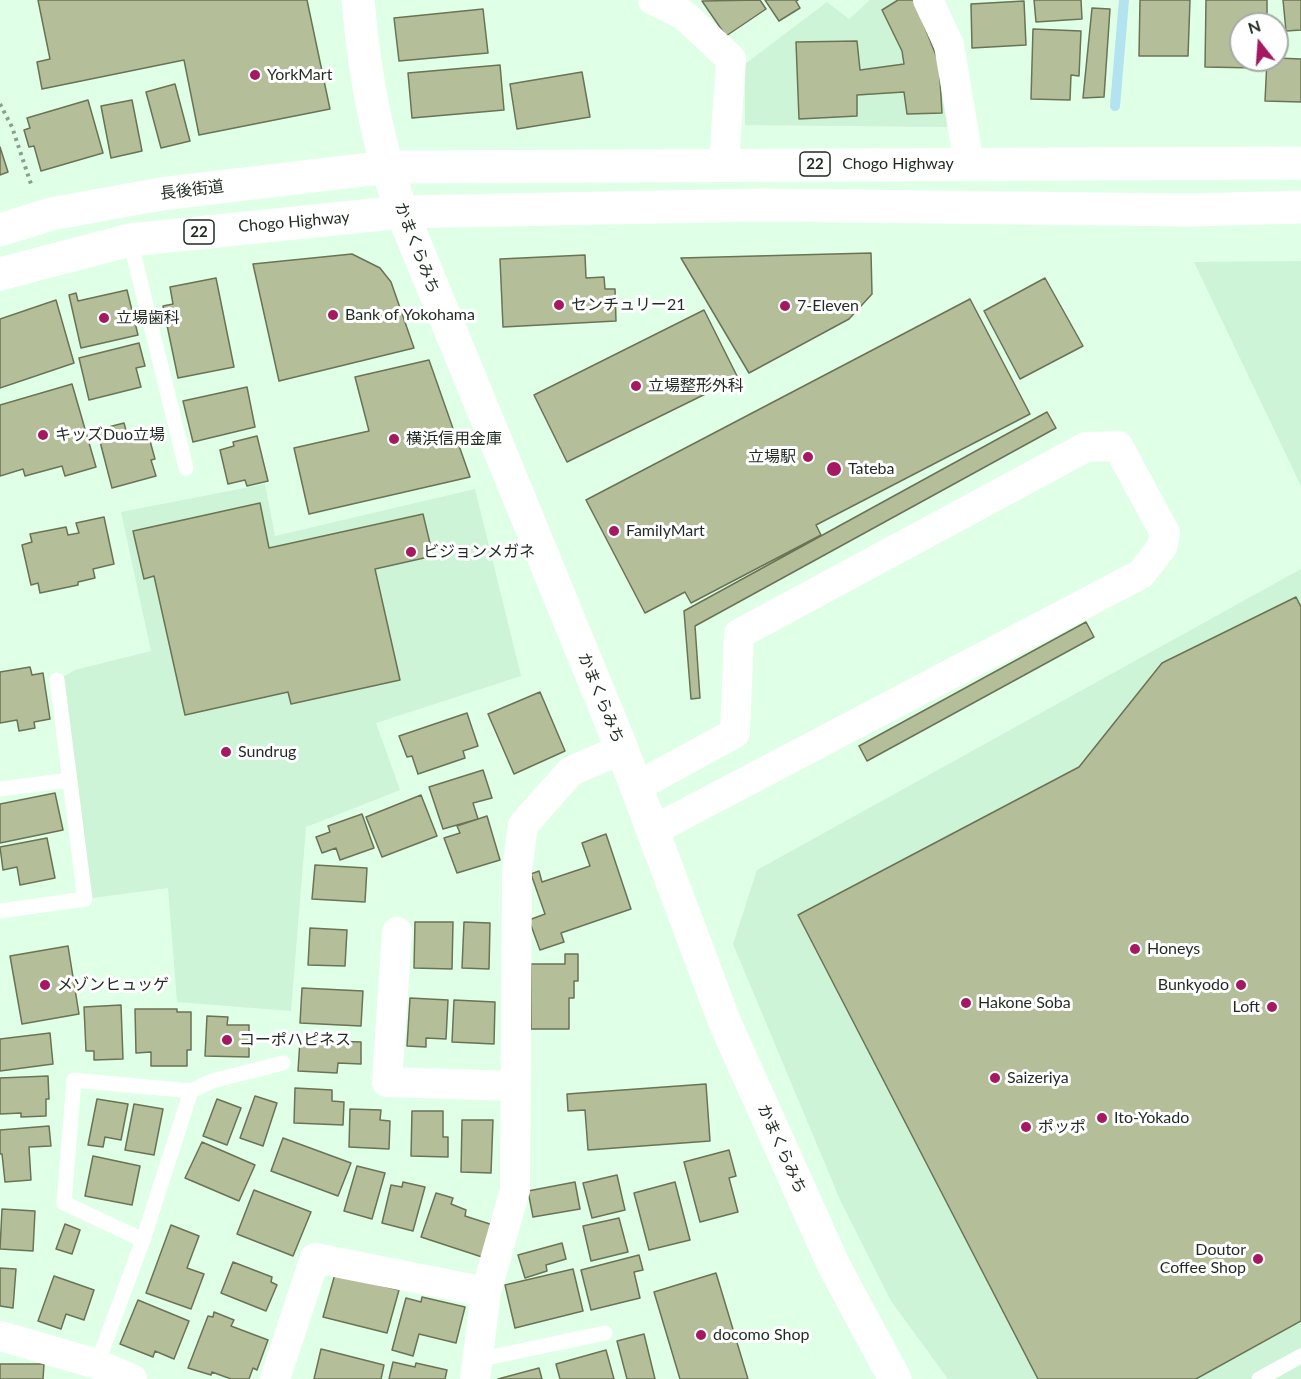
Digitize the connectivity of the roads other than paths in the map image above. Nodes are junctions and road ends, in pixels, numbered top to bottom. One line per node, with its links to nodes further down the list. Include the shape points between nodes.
1 (358, 0): 7 (main road, かまくらみち, via 363,59)
2 (653, 0): 5 (street, via 684,15 731,59)
3 (928, 0): 6 (street, via 949,45)
4 (1301, 163): 6 (main road, Chogo Highway / 22)
5 (724, 164): 6 (main road, Chogo Highway / 22); 7 (main road, Chogo Highway / 22)
6 (969, 164)
7 (387, 167): 9 (main road, かまくらみち); 10 (main road, 長後街道 / 22, via 160,194 51,214)
8 (1301, 207): 9 (main road, Chogo Highway / 22, via 1190,210 763,205)
9 (402, 212): 11 (main road, Chogo Highway / 22); 15 (main road, かまくらみち)
10 (0, 230)
11 (130, 240): 12 (main road, Chogo Highway / 22); 13 (lane)
12 (0, 274)
13 (186, 468)
14 (57, 680): 16 (lane)
15 (622, 749): 17 (main road, かまくらみち); 23 (street, via 571,771 523,825 517,870)
16 (69, 780): 18 (lane); 20 (lane, via 85,899)
17 (636, 787): 19 (main road, かまくらみち); 19 (street, via 735,733 739,634 1086,447 1118,446 1165,532 1162,547 1141,574)
18 (0, 789)
19 (652, 831): 34 (main road, かまくらみち, via 725,1023 834,1266)
20 (0, 910)
21 (397, 932): 23 (street, via 387,1082)
22 (283, 1063): 24 (lane, via 212,1080)
23 (514, 1086): 26 (street, via 515,1190)
24 (191, 1091): 25 (lane); 25 (lane, via 75,1080 64,1203)
25 (143, 1240): 30 (lane)
26 (486, 1292): 31 (street); 33 (street, via 315,1258)
27 (606, 1333): 31 (lane)
28 (0, 1336): 30 (street)
29 (1301, 1356): 35 (lane)
30 (97, 1364): 32 (street)
31 (476, 1369)
32 (132, 1379)
33 (275, 1379)
34 (895, 1379)
35 (1259, 1379)

